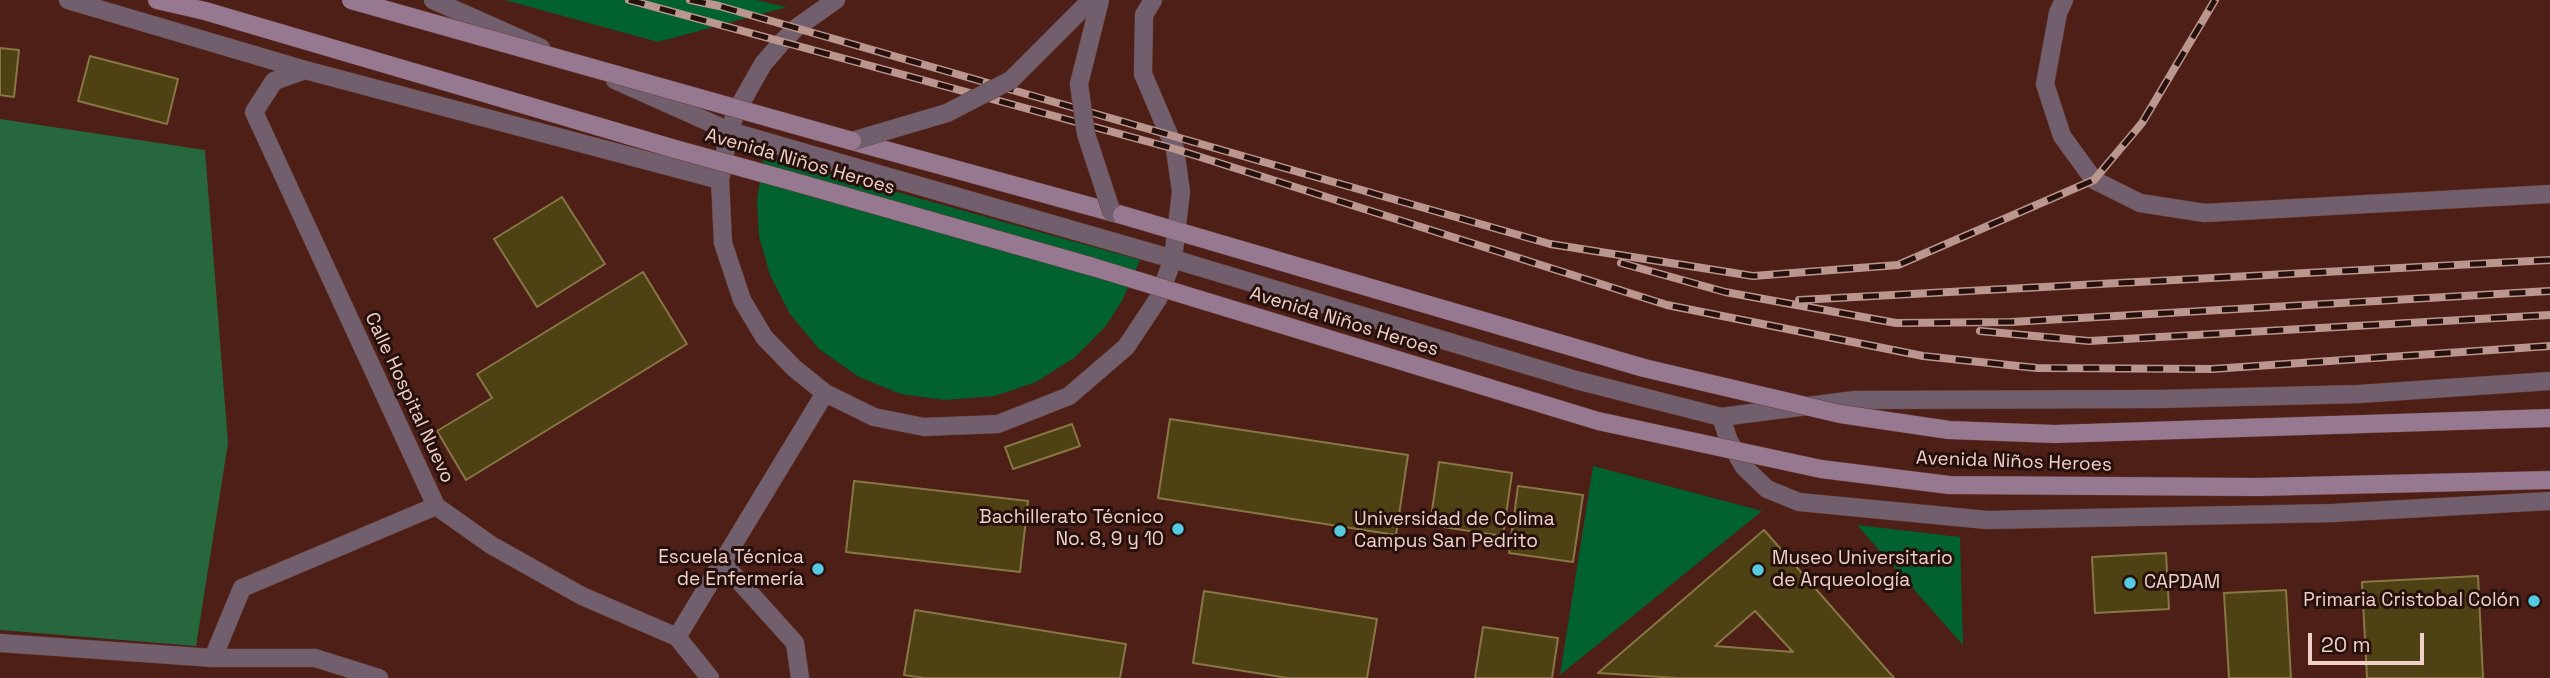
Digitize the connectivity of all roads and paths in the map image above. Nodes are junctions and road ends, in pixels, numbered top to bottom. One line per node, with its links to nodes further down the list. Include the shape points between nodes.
1 (68, 0): 10 (street)
2 (157, 0): 21 (main road, Avenida Niños Heroes, bridge, via 1080,264 1598,421 1821,469 1949,485 2258,487)
3 (351, 0): 12 (main road, Avenida Niños Heroes, bridge)
4 (433, 0): 11 (street)
5 (836, 0): 11 (street, via 796,29 763,64)
6 (1091, 0): 12 (street, bridge, via 1012,80 947,113)
7 (1100, 0): 15 (street, bridge, via 1079,84 1086,134)
8 (1153, 0): 16 (street, via 1144,15 1143,74 1175,149 1181,192)
9 (2064, 0): 14 (street, via 2045,84 2062,136 2094,180 2140,203 2205,213)
10 (305, 70): 13 (street); 23 (street, Calle Hospital Nuevo, via 274,81 254,112)
11 (729, 131): 13 (street); 16 (street)
12 (852, 141): 15 (main road, Avenida Niños Heroes)
13 (720, 180): 18 (street, via 723,243 742,300 764,337)
14 (2550, 194)
15 (1112, 213): 20 (main road, Avenida Niños Heroes, bridge, via 1644,368 1840,414 1949,430 2055,434)
16 (1173, 259): 18 (street, via 1158,299 1126,347 1069,396 998,424 924,428 874,417); 19 (street, via 1576,380)
17 (2550, 381): 19 (street, via 2360,394 1855,400)
18 (825, 393): 24 (street)
19 (1721, 417): 22 (street, via 1744,467 1767,489 1799,502 1987,520 2333,513)
20 (2550, 418)
21 (2550, 480)
22 (2550, 502)
23 (436, 506): 25 (street, Calle Hospital Nuevo, via 491,545 582,596); 27 (street, via 242,588)
24 (722, 562): 25 (street); 30 (street, via 795,643)
25 (677, 637): 29 (street, Calle Hospital Nuevo)
26 (0, 642): 27 (street)
27 (213, 658): 28 (street, via 315,658)
28 (379, 678)
29 (710, 678)
30 (800, 678)

